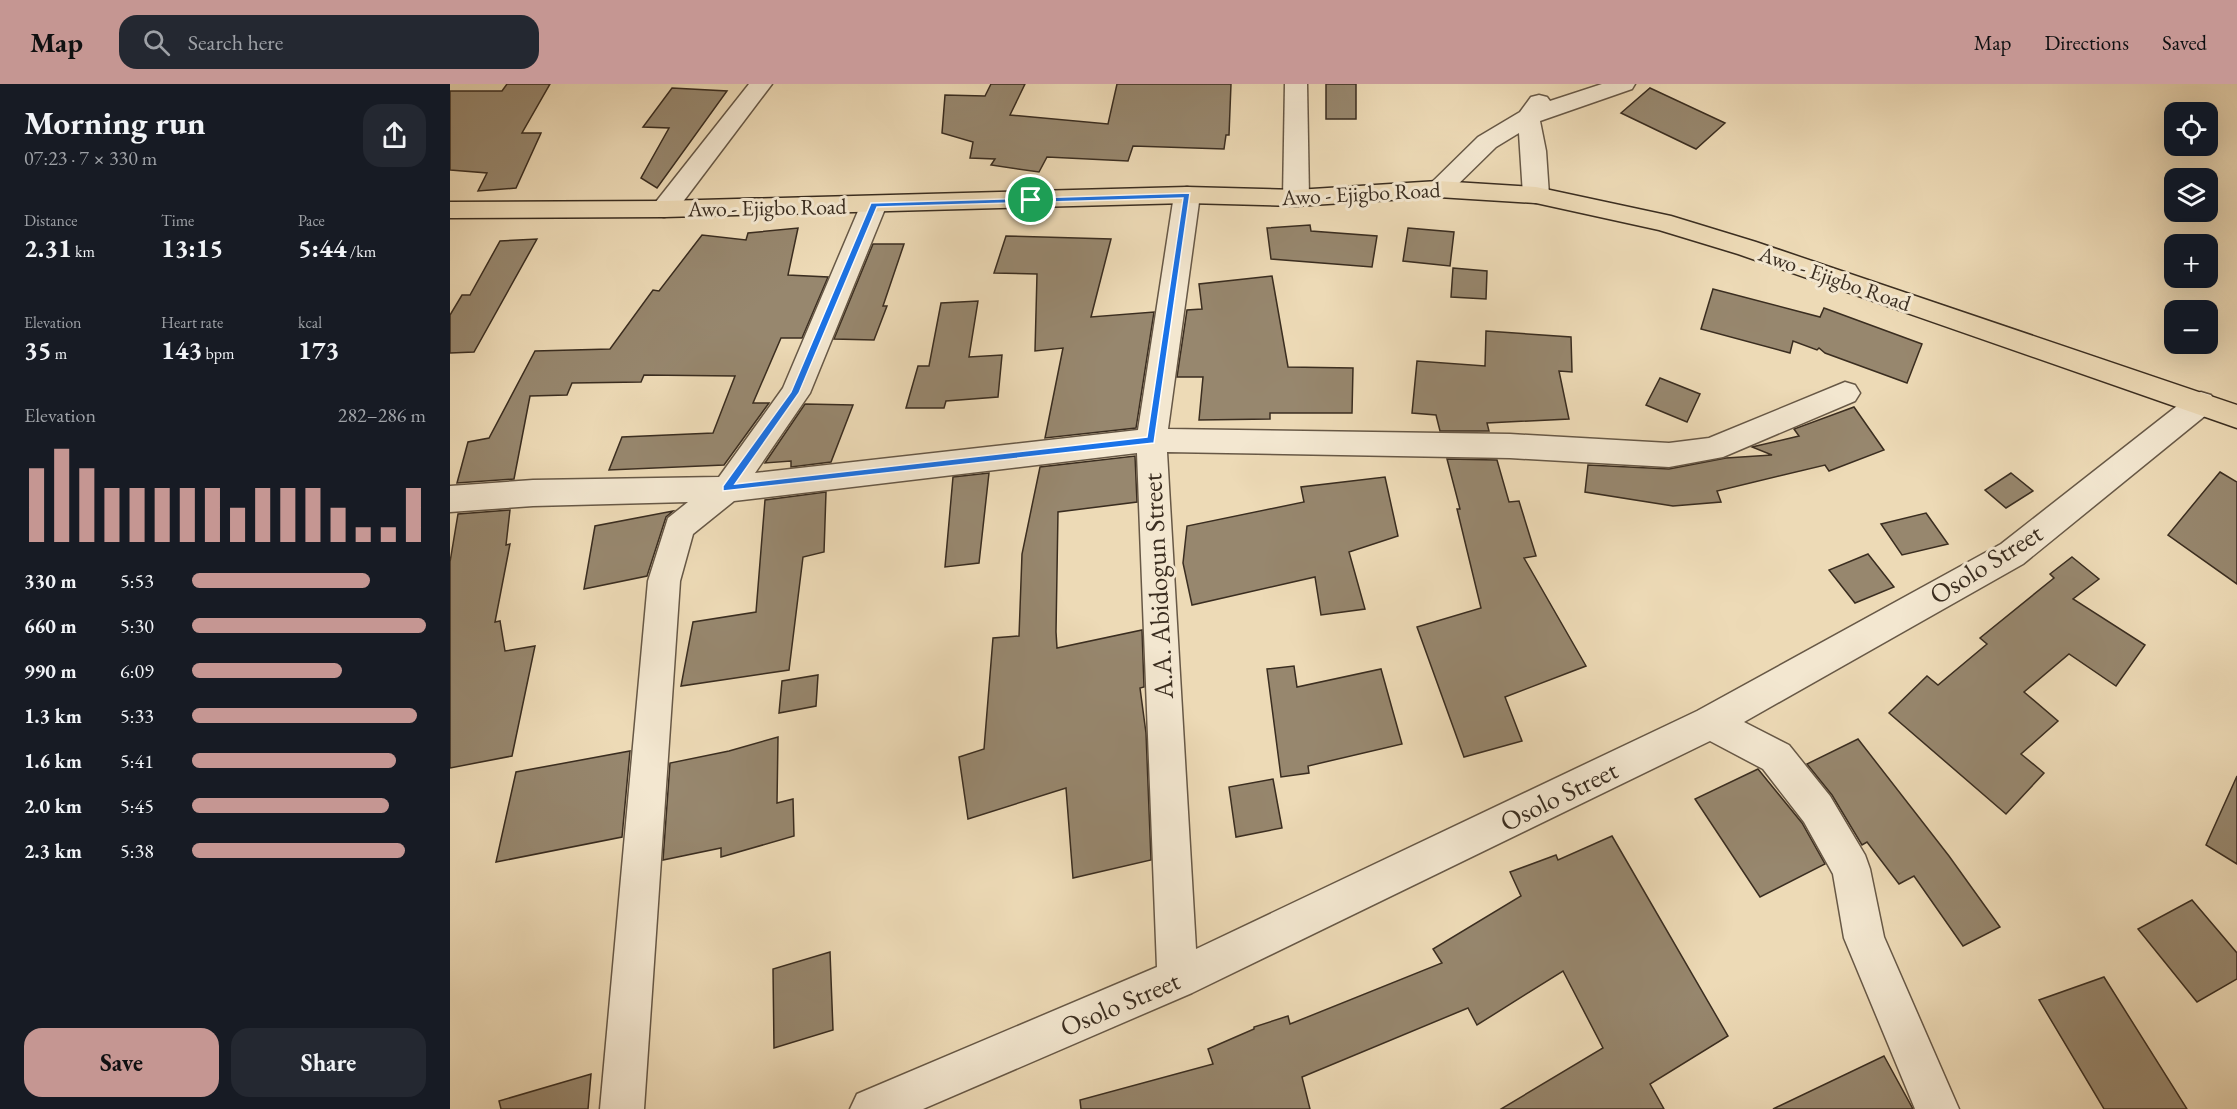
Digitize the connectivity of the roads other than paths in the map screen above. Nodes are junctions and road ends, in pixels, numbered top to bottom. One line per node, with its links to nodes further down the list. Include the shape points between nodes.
1 (761, 84): 11 (street)
2 (1296, 84): 9 (street)
3 (1553, 84): 5 (street)
4 (1624, 84): 5 (street)
5 (1528, 117): 6 (street, via 1487,142); 8 (street)
6 (1438, 189): 8 (main road, Awo - Ejigbo Road); 9 (main road, Awo - Ejigbo Road)
7 (1187, 195): 9 (main road, Awo - Ejigbo Road); 10 (main road, Awo - Ejigbo Road); 16 (street, A.A. Abidogun Street)
8 (1536, 195): 14 (main road, Awo - Ejigbo Road, via 1662,222 1736,245)
9 (1296, 198)
10 (874, 204): 11 (main road, Awo - Ejigbo Road); 17 (street, via 795,393)
11 (664, 209): 12 (main road, Awo - Ejigbo Road)
12 (450, 210)
13 (1845, 393): 16 (street, via 1712,449 1669,454 1510,446)
14 (2201, 403): 15 (main road, Awo - Ejigbo Road); 19 (street, Osolo Street, via 2012,554)
15 (2237, 417)
16 (1151, 440): 17 (street); 20 (street, A.A. Abidogun Street)
17 (727, 489): 18 (street, via 533,493); 21 (street, via 679,527 664,581)
18 (450, 500)
19 (1710, 723): 20 (street, Osolo Street); 23 (street, via 1776,757 1817,808 1851,869 1864,938)
20 (1178, 979): 22 (street, Osolo Street)
21 (622, 1109)
22 (872, 1109)
23 (1937, 1109)

